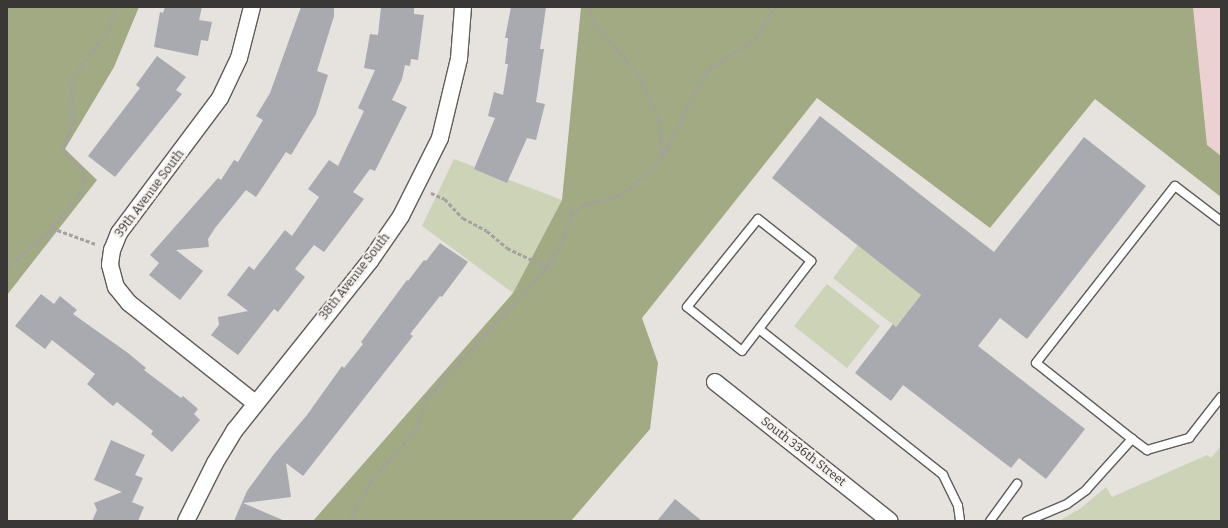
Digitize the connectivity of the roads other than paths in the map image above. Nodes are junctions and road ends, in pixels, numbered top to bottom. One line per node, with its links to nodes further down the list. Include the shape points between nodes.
1 (252, 7): 7 (street, 39th Avenue South, via 239,58 220,98 128,220 112,250 112,279 121,296)
2 (463, 7): 7 (street, 38th Avenue South, via 460,59 449,109 440,138 401,216 370,261)
3 (1221, 222): 8 (lane, via 1174,186 1036,363)
4 (759, 329): 4 (lane, via 742,351 687,307 758,219 811,261); 12 (lane, via 943,475 958,506)
5 (715, 382): 11 (street, South 336th Street)
6 (1221, 397): 8 (lane, via 1189,438 1147,450)
7 (254, 403): 10 (street, 38th Avenue South, via 215,463)
8 (1132, 439): 14 (lane, via 1086,490 1067,504)
9 (1017, 484): 13 (lane)
10 (186, 521)
11 (890, 521)
12 (960, 521)
13 (990, 521)
14 (1027, 521)

